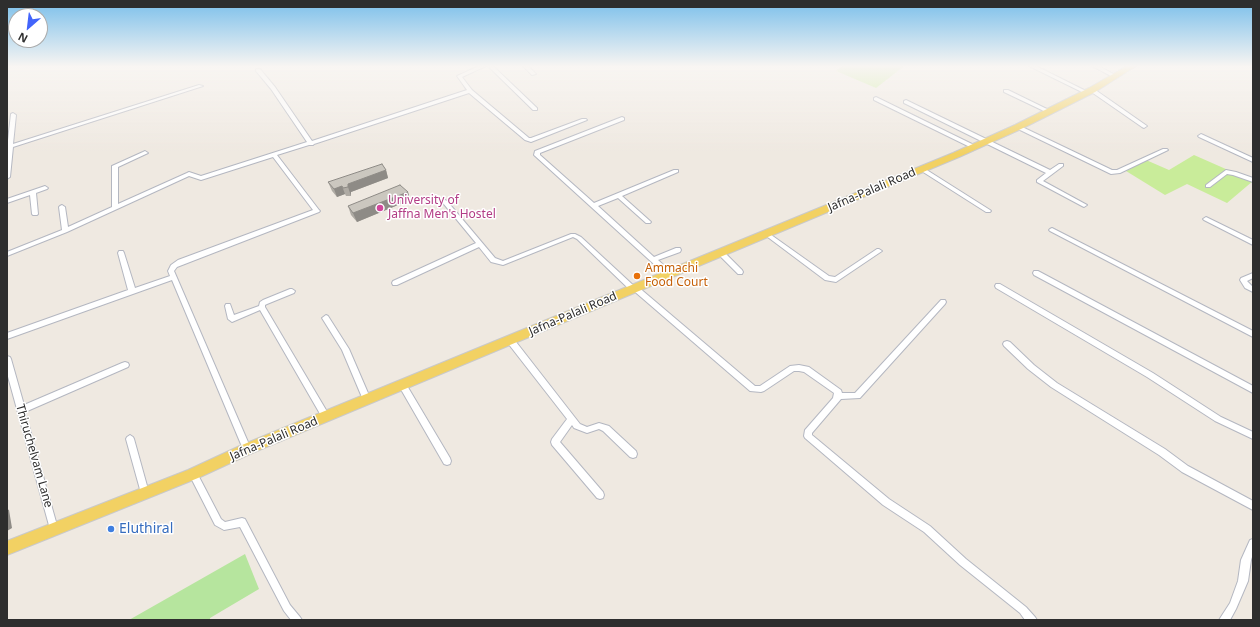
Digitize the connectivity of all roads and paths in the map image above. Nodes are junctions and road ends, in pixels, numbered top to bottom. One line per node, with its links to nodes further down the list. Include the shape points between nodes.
1 (172, 95): 21 (street)
2 (278, 95): 20 (street)
3 (457, 95): 20 (street)
4 (475, 95): 15 (street, via 528,140)
5 (521, 95): 11 (street)
6 (1015, 95): 12 (street)
7 (1080, 95): 12 (main road, Jafna-Palali Road)
8 (1096, 95): 16 (street)
9 (876, 99): 22 (street)
10 (906, 102): 19 (street)
11 (535, 109)
12 (1048, 111): 17 (main road, Jafna-Palali Road)
13 (13, 115): 21 (street)
14 (622, 119): 40 (street, via 537,152)
15 (584, 120)
16 (1144, 126)
17 (1018, 127): 19 (main road, Jafna-Palali Road); 23 (street, via 1111,172 1118,172)
18 (1201, 136): 26 (street)
19 (987, 141): 22 (main road, Jafna-Palali Road); 30 (street)
20 (310, 144): 25 (street)
21 (11, 146): 31 (street)
22 (974, 147): 28 (main road, Jafna-Palali Road)
23 (1165, 150)
24 (145, 153): 42 (street, via 114,166)
25 (274, 155): 42 (street, via 201,178 189,174); 62 (street, via 317,211 180,262 174,265 171,271)
26 (1253, 160)
27 (1061, 165): 30 (street)
28 (922, 169): 43 (street); 49 (main road, Jafna-Palali Road)
29 (676, 171): 36 (street)
30 (1049, 172): 39 (street, via 1040,179 1040,182)
31 (7, 177)
32 (1253, 180): 33 (street, via 1226,172)
33 (1208, 186)
34 (44, 188): 35 (street)
35 (33, 192): 37 (street); 44 (street)
36 (618, 196): 40 (street); 46 (street)
37 (7, 201)
38 (445, 202): 51 (street)
39 (1084, 205)
40 (593, 206): 57 (street)
41 (62, 207): 48 (street)
42 (115, 208): 48 (street)
43 (988, 211)
44 (35, 214)
45 (1206, 219): 50 (street)
46 (648, 222)
47 (1052, 230): 73 (street)
48 (65, 231): 56 (street)
49 (766, 234): 53 (street, via 831,280 836,280); 55 (main road, Jafna-Palali Road)
50 (1253, 243)
51 (480, 244): 63 (street); 65 (street, via 493,260 503,263 573,235)
52 (678, 250): 57 (street)
53 (879, 251)
54 (121, 253): 67 (street)
55 (721, 253): 58 (street); 60 (main road, Jafna-Palali Road)
56 (7, 254)
57 (653, 260): 60 (street)
58 (740, 272)
59 (1036, 273): 80 (street)
60 (669, 274): 65 (main road, Jafna-Palali Road)
61 (1253, 275): 66 (street, via 1243,280)
62 (173, 276): 67 (street); 88 (street)
63 (395, 283)
64 (998, 286): 86 (street, via 1150,375 1218,419)
65 (634, 289): 75 (main road, Jafna-Palali Road); 81 (street, via 753,389 761,389 793,368 799,368 806,369 825,382 838,392)
66 (1253, 290)
67 (132, 291): 74 (street)
68 (292, 291): 71 (street, via 265,302)
69 (943, 302): 81 (street, via 857,396)
70 (228, 306): 71 (street, via 232,319)
71 (262, 307): 84 (street)
72 (326, 318): 82 (street, via 345,349)
73 (1253, 334)
74 (7, 336)
75 (510, 340): 79 (main road, Jafna-Palali Road); 85 (street)
76 (1007, 344): 94 (street, via 1054,384 1185,469)
77 (7, 359): 83 (street, Thiruchelvam Lane)
78 (125, 365): 83 (street)
79 (403, 386): 82 (main road, Jafna-Palali Road); 90 (street)
80 (1253, 390)
81 (838, 396): 99 (street, via 808,432 808,436 886,502 927,529)
82 (367, 400): 84 (main road, Jafna-Palali Road)
83 (21, 410): 95 (street, Thiruchelvam Lane)
84 (326, 416): 88 (main road, Jafna-Palali Road)
85 (572, 419): 89 (street, via 582,429 599,426 606,428); 93 (street, via 555,442)
86 (1253, 436)
87 (130, 439): 92 (street)
88 (247, 449): 91 (main road, Jafna-Palali Road)
89 (634, 454)
90 (447, 461)
91 (193, 474): 92 (main road, Jafna-Palali Road); 98 (street, via 218,522 224,526 242,522 287,608)
92 (145, 493): 95 (main road, Jafna-Palali Road)
93 (600, 495)
94 (1253, 506)
95 (54, 529): 97 (main road, Jafna-Palali Road)
96 (1253, 543): 100 (street, via 1246,560 1243,581)
97 (7, 548)
98 (297, 620)
99 (1032, 620)
100 (1224, 620)

